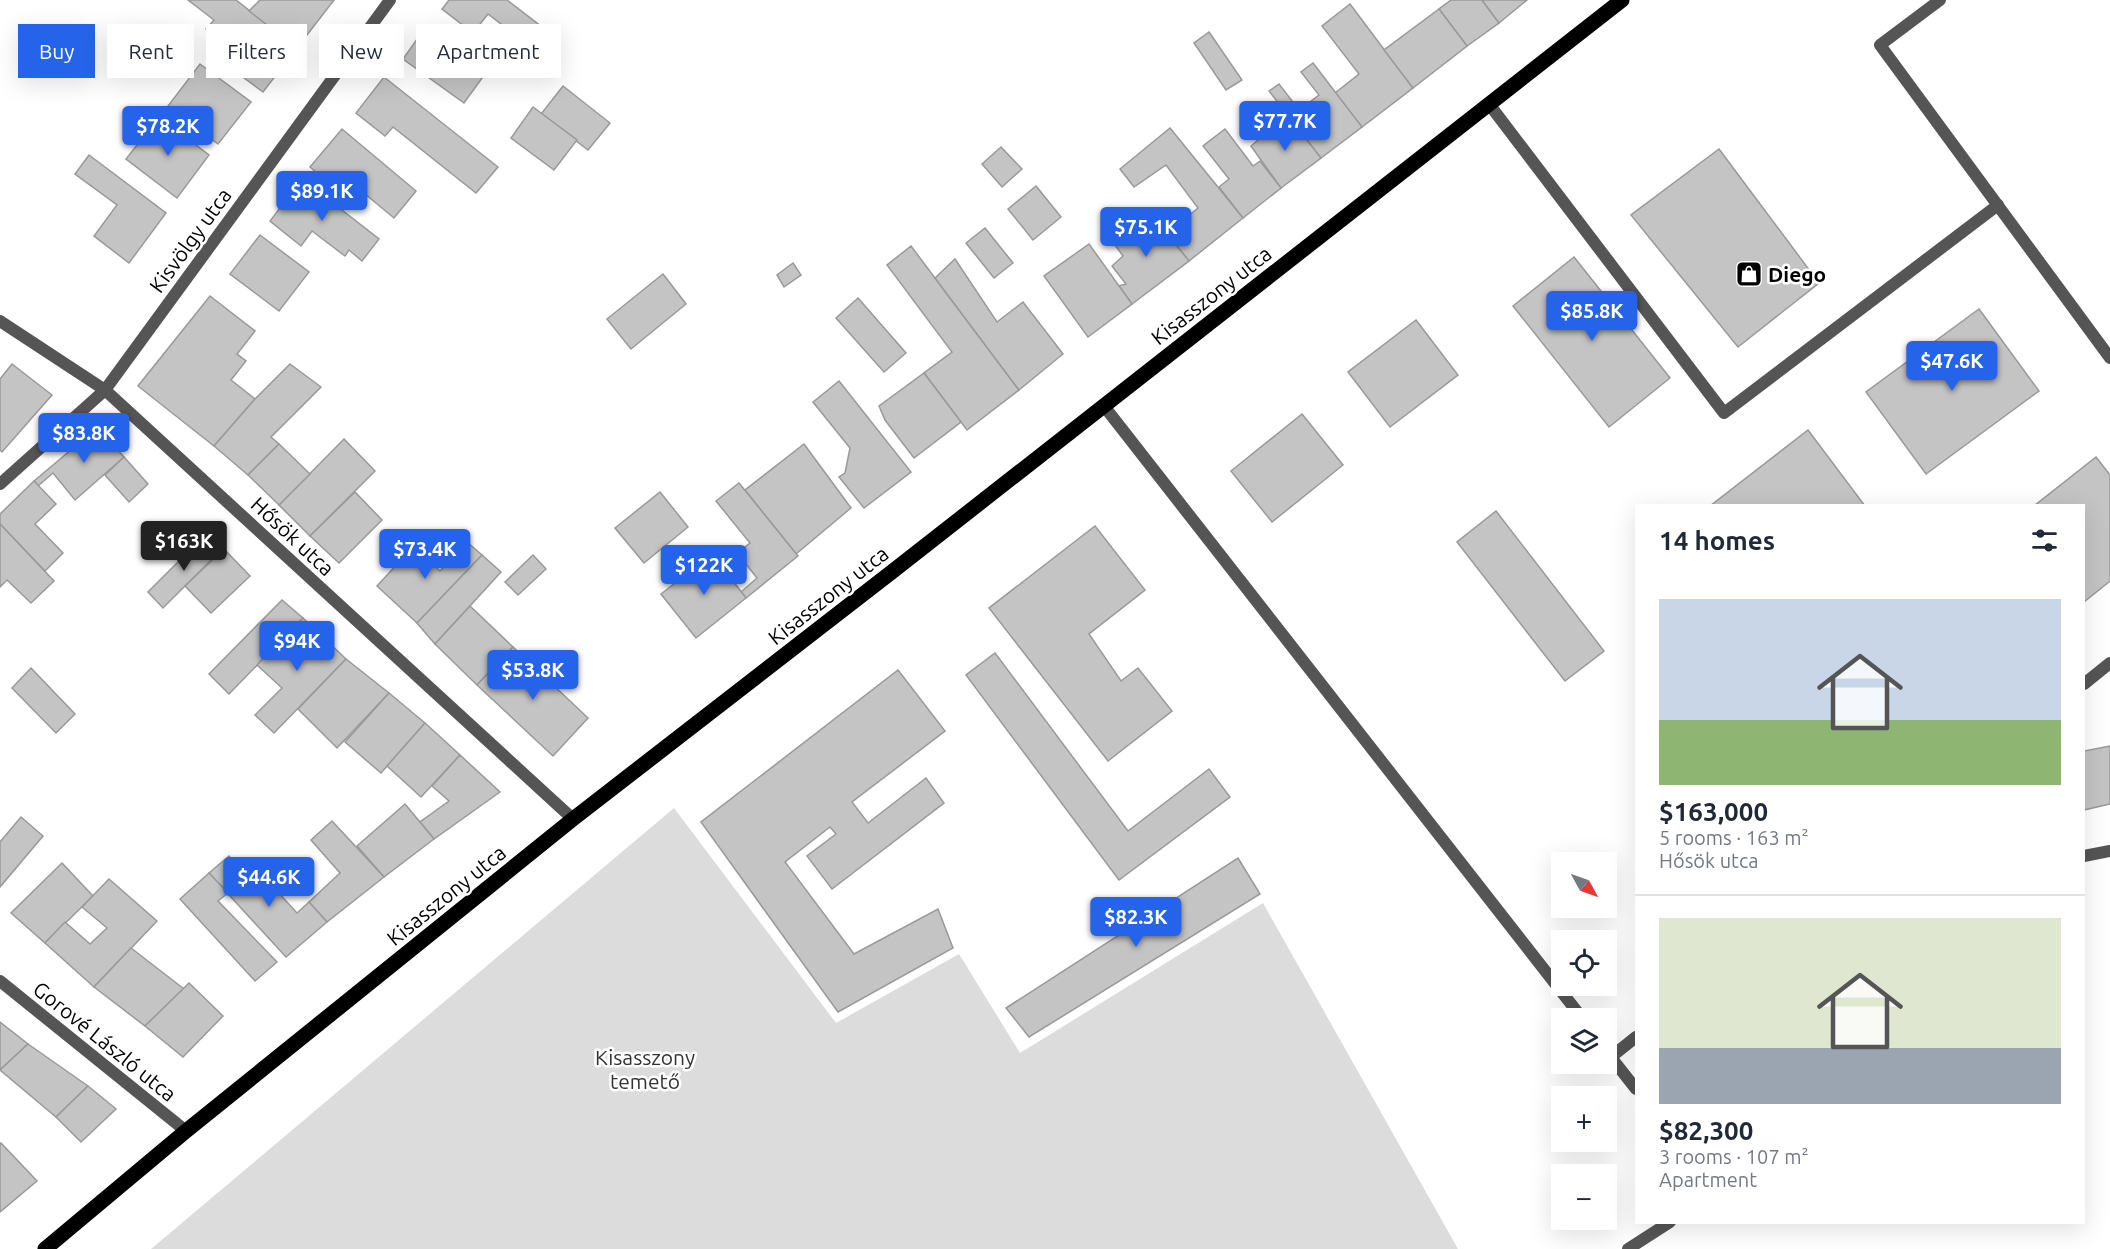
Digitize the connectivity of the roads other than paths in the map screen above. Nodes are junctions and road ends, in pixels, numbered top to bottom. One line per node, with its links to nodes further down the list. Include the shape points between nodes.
1 (390, 0): 8 (street, Kisvölgy utca)
2 (1622, 0): 4 (main road, Kisasszony utca)
3 (1940, 0): 5 (street, via 1880,45)
4 (1490, 104): 5 (street, via 1724,413); 9 (main road, Kisasszony utca)
5 (1998, 205): 7 (street)
6 (0, 321): 8 (street, Hősök utca)
7 (2110, 358)
8 (105, 390): 10 (street, Kisvölgy utca); 13 (street, Hősök utca)
9 (1104, 406): 13 (main road, Kisasszony utca); 17 (street)
10 (0, 484)
11 (2110, 663): 12 (street)
12 (2085, 683)
13 (573, 819): 22 (main road, Kisasszony utca)
14 (2110, 851): 15 (street)
15 (2085, 856)
16 (0, 981): 22 (street, Gorové László utca)
17 (1573, 1008)
18 (1635, 1038): 19 (street)
19 (1617, 1049)
20 (1617, 1064): 21 (street)
21 (1635, 1088)
22 (186, 1131): 24 (main road, Kisasszony utca)
23 (1667, 1224): 27 (street)
24 (66, 1230): 25 (main road, Kisasszony utca); 26 (main road, Kisasszony utca)
25 (39, 1249)
26 (45, 1249)
27 (1628, 1249)

